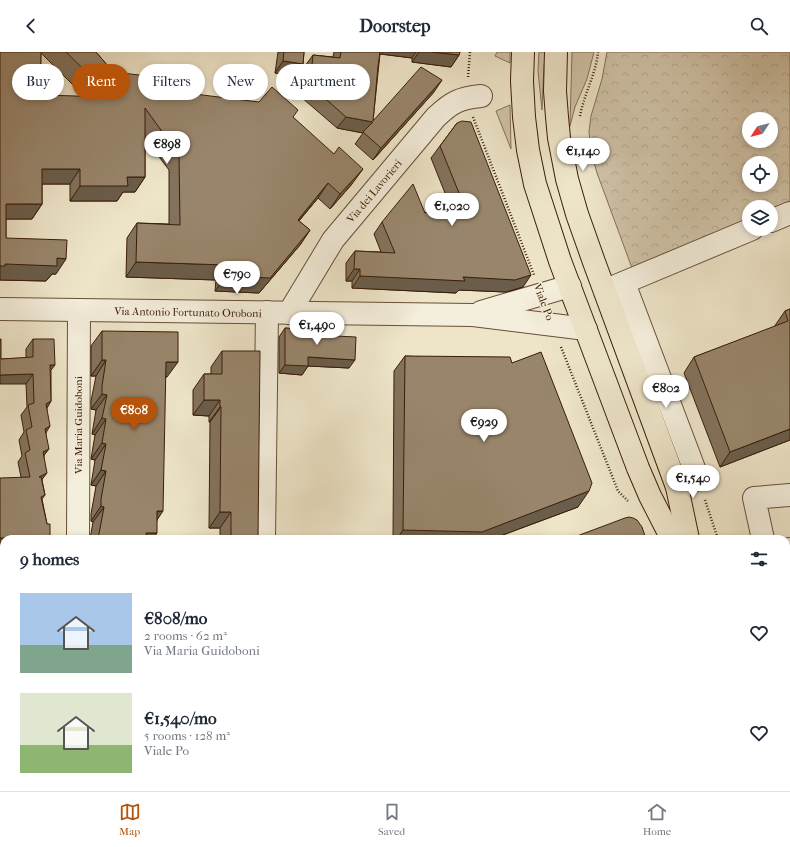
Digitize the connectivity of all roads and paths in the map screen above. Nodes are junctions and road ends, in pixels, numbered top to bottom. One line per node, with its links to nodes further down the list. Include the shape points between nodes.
1 (470, 52): 5 (path, Viale Po, via 467,87)
2 (523, 52): 12 (main road, via 525,131 532,171)
3 (556, 52): 10 (main road, via 555,91 563,161 577,214)
4 (598, 52): 6 (path)
5 (474, 97): 13 (path, Viale Po, via 469,108); 17 (street, Via dei Lavorieri, via 453,103 436,117 333,240)
6 (579, 120)
7 (790, 213): 8 (street)
8 (778, 218)
9 (742, 233): 11 (street)
10 (602, 283): 11 (street); 12 (main road, Via Antonio Fortunato Oroboni); 22 (main road)
11 (624, 283): 21 (street)
12 (570, 286): 13 (street, Via Antonio Fortunato Oroboni); 20 (main road)
13 (541, 295): 18 (street, Via Antonio Fortunato Oroboni)
14 (0, 309): 15 (street, Via Antonio Fortunato Oroboni)
15 (79, 310): 16 (street, Via Antonio Fortunato Oroboni); 25 (street, Via Maria Guidoboni)
16 (267, 312): 17 (street, Via Antonio Fortunato Oroboni); 26 (street)
17 (289, 313): 18 (street, Via Antonio Fortunato Oroboni)
18 (473, 315): 19 (street, Via Antonio Fortunato Oroboni)
19 (553, 325): 20 (street, Via Antonio Fortunato Oroboni); 24 (path, Viale Po, via 618,491)
20 (586, 329): 27 (main road, via 638,468)
21 (698, 479): 22 (street); 29 (path)
22 (677, 487): 28 (main road)
23 (790, 495): 30 (street, via 754,498)
24 (630, 503)
25 (78, 535)
26 (264, 535)
27 (670, 535)
28 (687, 535)
29 (717, 535)
30 (763, 535)

